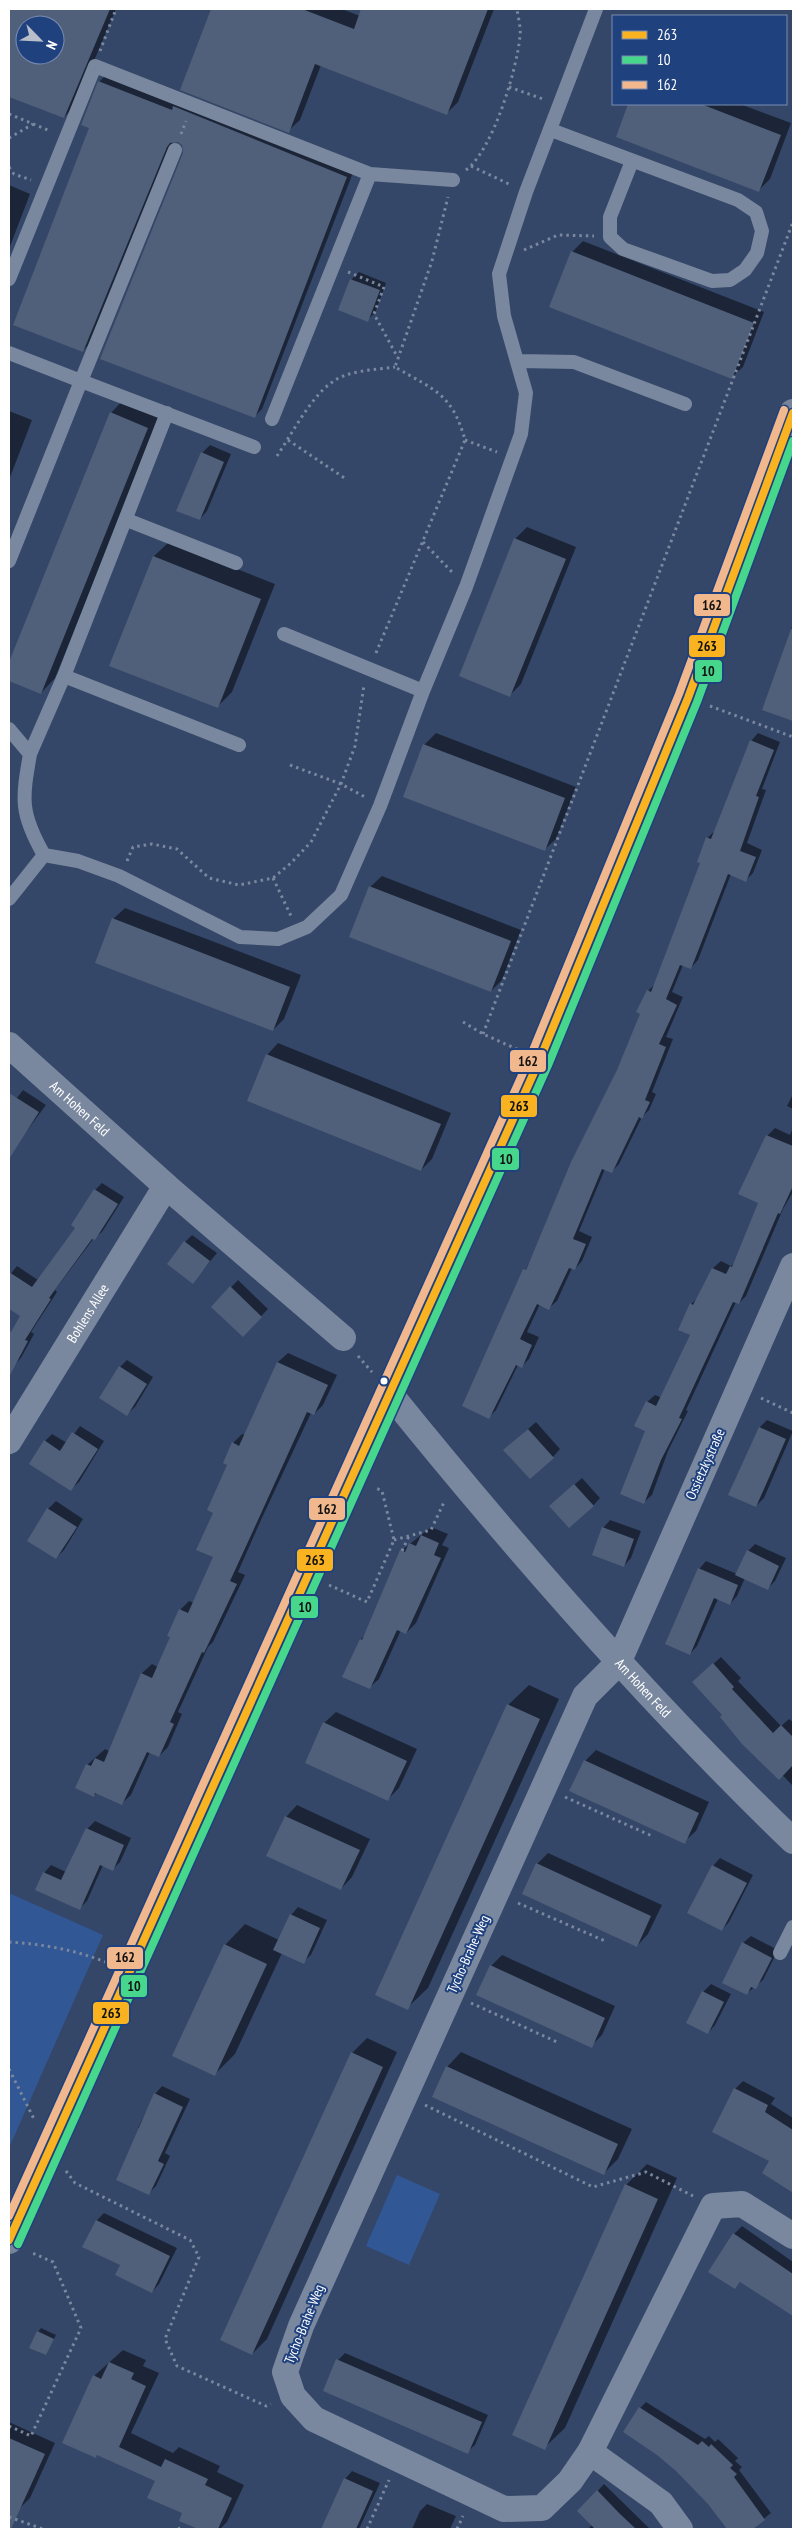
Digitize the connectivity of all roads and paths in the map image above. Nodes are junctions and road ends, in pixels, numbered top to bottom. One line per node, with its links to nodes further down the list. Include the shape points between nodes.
1 (116, 9): 4 (path)
2 (517, 9): 5 (path, via 520,35)
3 (596, 9): 7 (lane)
4 (95, 66): 6 (lane); 11 (lane)
5 (509, 87): 7 (path); 15 (path, via 491,133)
6 (193, 104): 13 (path); 17 (lane)
7 (560, 105): 10 (lane)
8 (9, 114): 9 (path)
9 (33, 124): 11 (path); 12 (path)
10 (551, 130): 14 (lane); 20 (lane)
11 (67, 137): 19 (lane)
12 (9, 138)
13 (175, 150): 30 (lane)
14 (632, 161): 22 (lane, via 610,216); 22 (lane, via 738,200 756,212 762,231 757,253 745,270 730,280 712,281 624,249)
15 (471, 166): 18 (path); 20 (path)
16 (9, 167): 19 (path, via 14,174)
17 (370, 174): 18 (lane); 24 (lane)
18 (453, 180): 27 (path, via 432,261)
19 (47, 186): 25 (lane)
20 (526, 192): 23 (lane)
21 (793, 222): 64 (path)
22 (610, 237): 23 (path, via 558,235 527,250)
23 (508, 247): 28 (lane, via 499,274 504,316)
24 (332, 266): 27 (path, via 384,287 374,314); 34 (lane)
25 (9, 279)
26 (9, 353): 30 (lane)
27 (398, 358): 29 (path)
28 (519, 361): 31 (lane, via 574,362); 39 (lane, via 526,392 521,434)
29 (395, 367): 35 (path, via 362,372 330,383); 36 (path, via 447,398 459,418)
30 (81, 381): 32 (lane); 43 (lane)
31 (684, 404)
32 (167, 413): 37 (lane); 41 (lane)
33 (793, 413): 50 (main road)
34 (272, 419)
35 (288, 440): 38 (path); 40 (path)
36 (465, 440): 39 (path); 42 (path)
37 (254, 447)
38 (277, 456)
39 (513, 458): 45 (lane)
40 (346, 479)
41 (127, 520): 44 (lane); 48 (lane)
42 (423, 542): 45 (path); 47 (path)
43 (9, 561)
44 (236, 563)
45 (466, 587): 49 (lane)
46 (284, 634): 47 (lane)
47 (369, 669): 49 (lane); 56 (path, via 362,690 355,746)
48 (64, 676): 53 (lane); 54 (lane)
49 (423, 691): 57 (lane)
50 (688, 698): 52 (path); 66 (main road)
51 (9, 730): 54 (lane)
52 (793, 737)
53 (239, 745)
54 (30, 754): 58 (lane, via 23,795 25,811 30,829)
55 (290, 765): 56 (path)
56 (341, 784): 57 (path); 60 (path, via 311,842)
57 (380, 806): 59 (lane, via 341,895 307,927 278,940 240,937)
58 (44, 854): 59 (lane, via 78,861); 61 (lane)
59 (119, 876): 60 (path, via 133,847 152,844 177,849 209,878 239,885)
60 (273, 878): 62 (path)
61 (9, 899)
62 (289, 911)
63 (463, 1022): 64 (path)
64 (482, 1034): 66 (path)
65 (9, 1045): 67 (street, Am Hohen Feld)
66 (540, 1059): 71 (main road)
67 (166, 1186): 69 (street, Am Hohen Feld); 73 (street, Bohlens Allee)
68 (793, 1266): 70 (street, Ossietzkystraße)
69 (343, 1338): 71 (path)
70 (740, 1388): 72 (path); 80 (street, Ossietzkystraße)
71 (390, 1394): 74 (street, Am Hohen Feld); 75 (main road)
72 (793, 1414)
73 (9, 1441)
74 (457, 1476): 76 (path, via 431,1530); 80 (street, Am Hohen Feld)
75 (353, 1478): 77 (path, via 382,1491); 79 (main road)
76 (409, 1536): 77 (path); 78 (path)
77 (394, 1540): 79 (path, via 367,1602)
78 (402, 1551)
79 (308, 1576): 89 (main road)
80 (618, 1663): 81 (street, Tycho-Brahe-Weg, via 585,1696); 83 (street, Am Hohen Feld)
81 (544, 1788): 82 (path); 84 (street, Tycho-Brahe-Weg)
82 (652, 1836)
83 (793, 1841)
84 (496, 1893): 86 (path); 90 (street, Tycho-Brahe-Weg)
85 (793, 1927): 88 (lane)
86 (605, 1941)
87 (9, 1942): 89 (path, via 37,1944 91,1956)
88 (780, 1953)
89 (130, 1972): 94 (main road)
90 (451, 1994): 91 (path); 93 (street, Tycho-Brahe-Weg)
91 (557, 2042)
92 (9, 2069): 94 (path)
93 (405, 2096): 95 (path, via 593,2187 646,2172); 98 (street, Tycho-Brahe-Weg, via 301,2326 285,2372)
94 (50, 2150): 97 (main road); 98 (path, via 75,2183 190,2240 199,2257 165,2339 177,2366 266,2406)
95 (713, 2206): 96 (street, via 742,2204); 100 (street, Tycho-Brahe-Weg)
96 (793, 2236)
97 (18, 2245): 99 (path, via 53,2262 81,2328 31,2436)
98 (293, 2396): 101 (street, Tycho-Brahe-Weg, via 314,2419)
99 (9, 2426)
100 (590, 2452): 101 (street, Tycho-Brahe-Weg, via 570,2481 542,2508 504,2509); 105 (street, via 661,2504)
101 (398, 2458): 104 (path)
102 (9, 2517): 103 (path)
103 (43, 2529)
104 (366, 2529)
105 (680, 2529)

